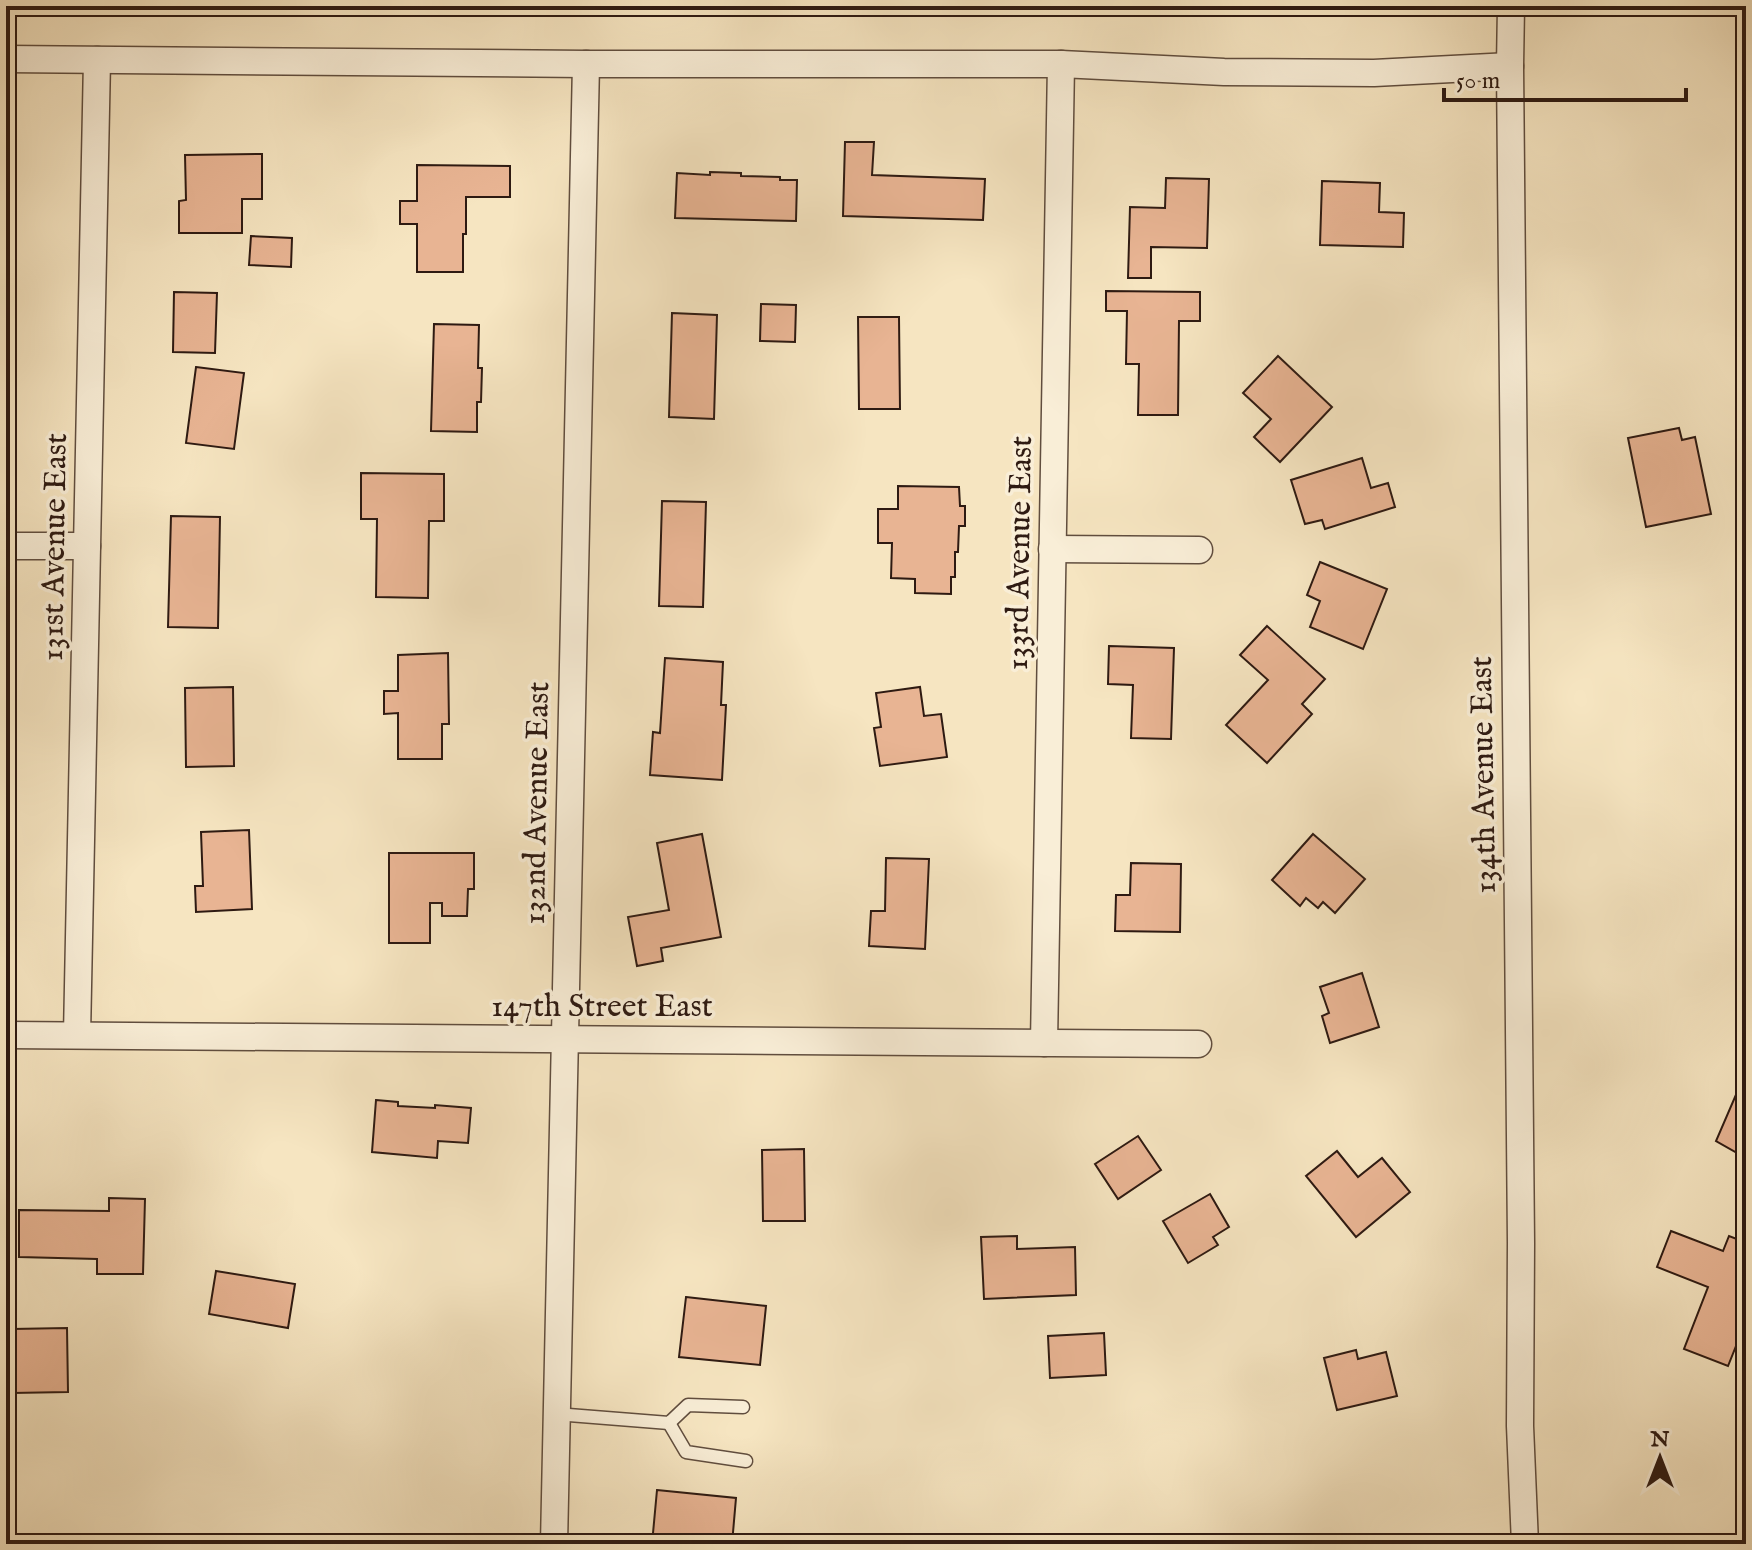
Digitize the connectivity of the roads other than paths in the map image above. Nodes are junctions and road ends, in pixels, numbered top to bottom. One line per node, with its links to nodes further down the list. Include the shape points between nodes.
1 (1511, 6): 6 (street, 134th Avenue East)
2 (6, 59): 3 (street)
3 (97, 60): 4 (street); 8 (street, 131st Avenue East)
4 (586, 64): 5 (street); 13 (street, 132nd Avenue East)
5 (1061, 64): 6 (street, via 1277,73); 9 (street, 133rd Avenue East)
6 (1510, 66): 21 (street, 134th Avenue East)
7 (6, 546): 8 (street)
8 (87, 546): 12 (street, 131st Avenue East)
9 (1052, 549): 10 (street); 14 (street, 133rd Avenue East)
10 (1199, 550)
11 (6, 1035): 12 (street, 147th Street East)
12 (77, 1035): 13 (street, 147th Street East)
13 (564, 1039): 14 (street, 147th Street East); 17 (street, 132nd Avenue East)
14 (1044, 1043): 15 (street, 147th Street East)
15 (1198, 1044)
16 (743, 1407): 18 (lane, via 688,1405)
17 (556, 1414): 18 (lane); 20 (street, 132nd Avenue East)
18 (669, 1423): 19 (lane, via 686,1452)
19 (746, 1461)
20 (554, 1544)
21 (1525, 1544)

